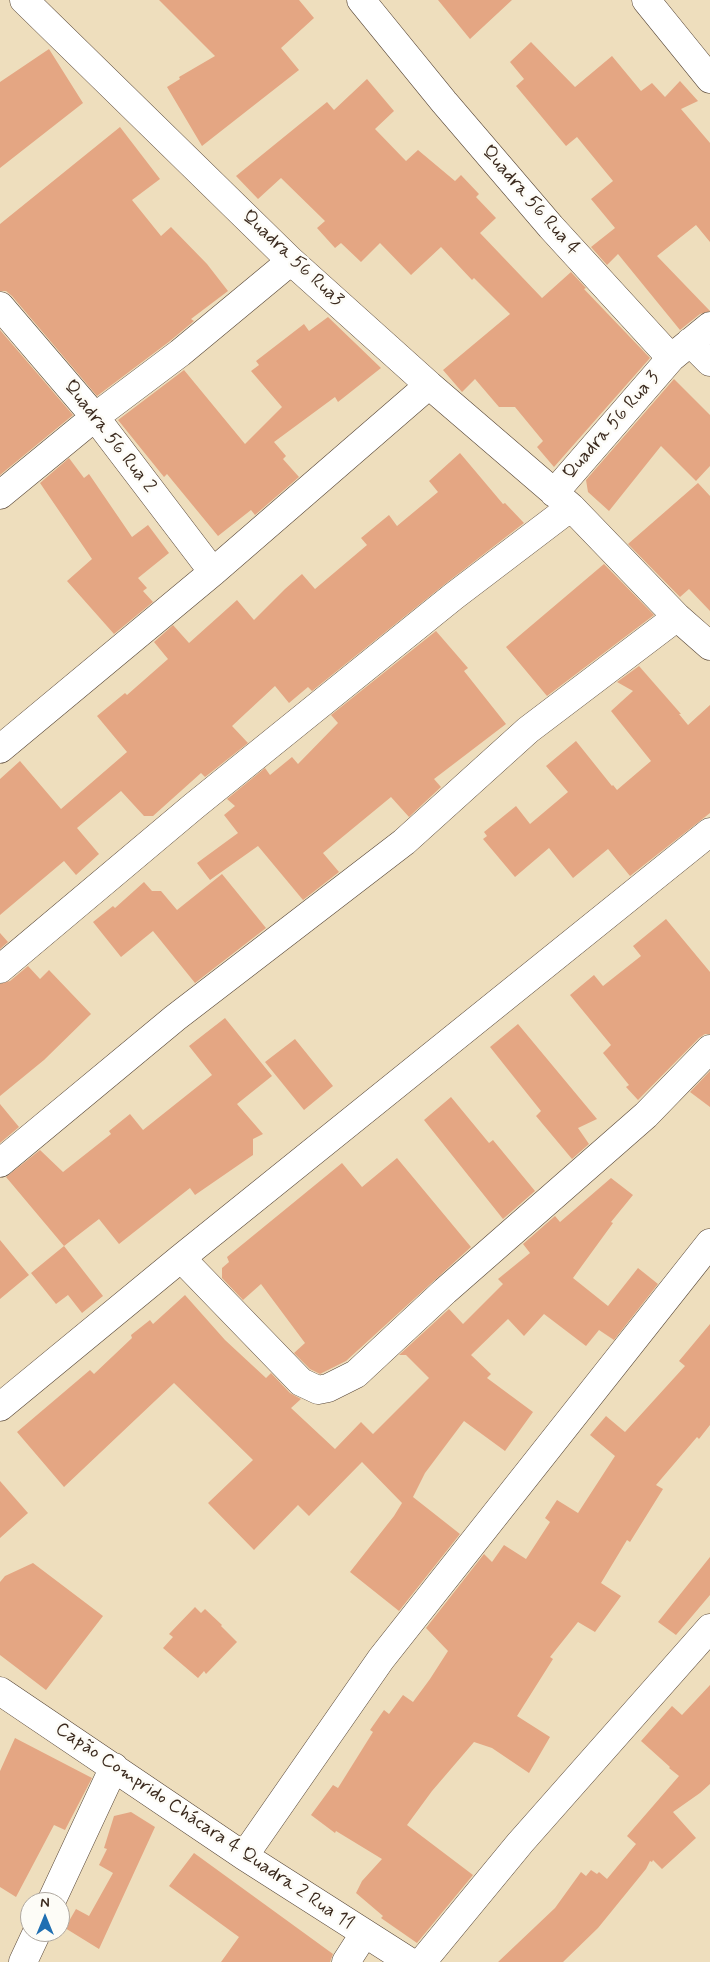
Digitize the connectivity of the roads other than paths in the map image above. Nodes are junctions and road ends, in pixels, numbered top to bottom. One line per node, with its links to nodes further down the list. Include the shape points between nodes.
1 (24, 0): 5 (street, Quadra 56 Rua3)
2 (361, 0): 7 (street, Quadra 56 Rua 4, via 551,227)
3 (646, 0): 4 (street)
4 (710, 79)
5 (291, 261): 9 (street, Quadra 56 Rua3); 10 (street, via 180,353)
6 (0, 306): 10 (street, Quadra 56 Rua 2)
7 (690, 342): 8 (street, Quadra 56 Rua 4); 12 (street, Quadra 56 Rua 3)
8 (710, 362)
9 (429, 386): 12 (street, Quadra 56 Rua3); 13 (street)
10 (95, 417): 11 (street); 13 (street, Quadra 56 Rua 2)
11 (0, 495)
12 (562, 500): 14 (street, Quadra 56 Rua3); 18 (street, Quadra 56 Rua 3, via 454,596 194,806)
13 (213, 572): 16 (street)
14 (677, 617): 15 (street, Quadra 56 Rua3); 20 (street, via 528,730 404,842 175,1018)
15 (710, 646)
16 (0, 749)
17 (710, 832): 22 (street)
18 (0, 969)
19 (710, 1049): 22 (street, via 646,1115 445,1291 356,1374 328,1388 318,1390 301,1382)
20 (0, 1163)
21 (710, 1243): 27 (street, via 382,1659)
22 (182, 1258): 23 (street)
23 (0, 1407)
24 (710, 1628): 34 (street, via 520,1843)
25 (0, 1691): 26 (street, Capão Comprido Chácara 4 Quadra 2 Rua 11)
26 (114, 1767): 27 (street, Capão Comprido Chácara 4 Quadra 2 Rua 11); 28 (street)
27 (244, 1856): 29 (street, Capão Comprido Chácara 4 Quadra 2 Rua 11)
28 (56, 1892)
29 (364, 1934): 32 (street); 33 (street, Capão Comprido Chácara 4 Quadra 2 Rua 11)
30 (33, 1942): 31 (street)
31 (24, 1962)
32 (346, 1962)
33 (410, 1962)
34 (422, 1962)

